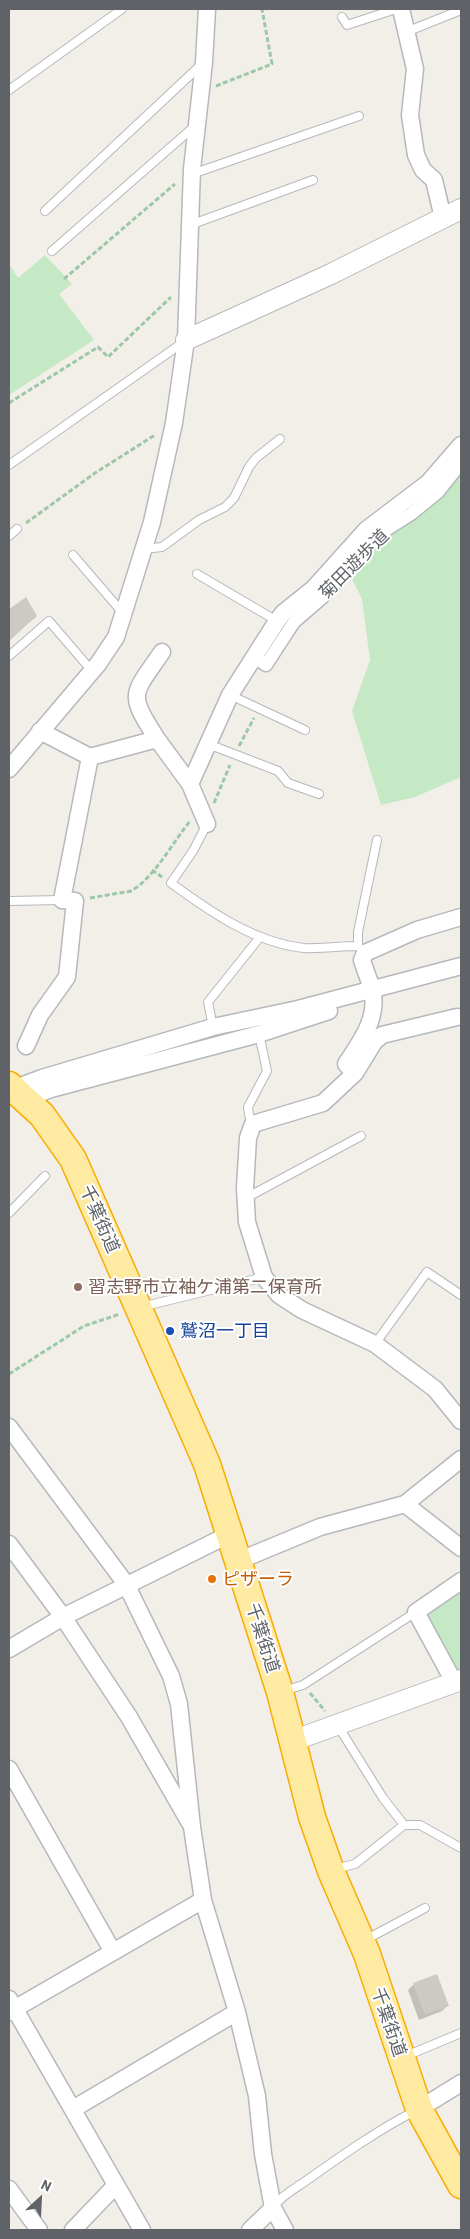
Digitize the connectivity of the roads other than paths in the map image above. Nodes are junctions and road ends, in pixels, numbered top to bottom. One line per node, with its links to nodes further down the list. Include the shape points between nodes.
1 (122, 9): 9 (lane)
2 (207, 9): 8 (street)
3 (396, 9): 6 (lane, via 347,25)
4 (400, 9): 7 (street)
5 (461, 10): 7 (lane)
6 (342, 17)
7 (406, 32): 16 (street, via 415,69 410,115 416,155 423,170 434,180)
8 (204, 62): 11 (street); 15 (lane)
9 (9, 90)
10 (359, 116): 12 (lane)
11 (197, 123): 12 (street); 18 (lane)
12 (192, 171): 17 (street)
13 (313, 180): 17 (lane)
14 (461, 209): 16 (street)
15 (45, 211)
16 (443, 218): 19 (street, via 331,274)
17 (189, 225): 19 (street)
18 (52, 252)
19 (186, 340): 23 (lane); 26 (street, via 174,423)
20 (280, 439): 26 (lane, via 252,463 234,498 225,507 199,520 162,547)
21 (461, 445): 30 (street, via 428,483 366,530 313,589)
22 (461, 463): 33 (street, 菊田遊歩道, via 438,492 374,540 323,597 294,622 266,665)
23 (9, 465)
24 (17, 529): 25 (lane)
25 (9, 536)
26 (144, 549): 29 (street)
27 (73, 555): 29 (lane)
28 (198, 574): 30 (lane)
29 (124, 614): 34 (street, via 116,637)
30 (277, 621): 33 (street)
31 (162, 652): 38 (street, via 137,689 136,697 138,709)
32 (9, 656): 34 (lane, via 49,621)
33 (256, 658): 35 (street)
34 (92, 671): 37 (street)
35 (230, 695): 36 (lane); 39 (street)
36 (305, 730)
37 (40, 731): 40 (street); 41 (street)
38 (158, 739): 40 (street); 42 (street)
39 (208, 744): 42 (street); 43 (lane, via 278,772 288,783)
40 (90, 757): 46 (street)
41 (9, 769)
42 (190, 784): 44 (street)
43 (319, 794)
44 (208, 824): 49 (lane, via 171,883 206,909)
45 (377, 840): 50 (lane, via 358,932)
46 (68, 900): 47 (lane); 57 (street, via 67,977 40,1015)
47 (9, 901)
48 (461, 917): 50 (street)
49 (260, 937): 50 (lane, via 304,948); 55 (lane, via 208,1002)
50 (362, 950): 53 (street)
51 (461, 966): 53 (street)
52 (461, 974): 53 (street)
53 (372, 992): 55 (street); 56 (street); 58 (street, via 374,1008 368,1028 346,1064)
54 (458, 1017): 58 (street, via 382,1035)
55 (213, 1027): 59 (street, via 42,1078)
56 (259, 1034): 59 (street, via 51,1089); 60 (lane, via 267,1071 248,1107)
57 (26, 1046)
58 (355, 1073): 60 (street, via 324,1103)
59 (13, 1094): 67 (highway, 千葉街道, via 42,1116 73,1159)
60 (253, 1124): 63 (street, via 248,1138)
61 (361, 1136): 63 (lane)
62 (44, 1176): 64 (lane)
63 (246, 1198): 65 (street, via 249,1234)
64 (9, 1213)
65 (264, 1276): 67 (lane); 68 (street, via 279,1295 302,1310)
66 (461, 1295): 68 (lane, via 427,1272)
67 (139, 1308): 73 (highway, 千葉街道, via 207,1464)
68 (374, 1344): 69 (street, via 435,1390)
69 (461, 1421)
70 (9, 1426): 78 (street)
71 (461, 1460): 72 (street)
72 (405, 1504): 75 (street); 76 (street, via 320,1527)
73 (230, 1534): 76 (highway, 千葉街道); 78 (street)
74 (9, 1544): 80 (street)
75 (461, 1548)
76 (238, 1561): 83 (highway, 千葉街道)
77 (461, 1582): 79 (street)
78 (126, 1584): 80 (street); 88 (street, via 171,1676 179,1704)
79 (416, 1612): 82 (street); 83 (lane)
80 (63, 1617): 81 (street); 88 (street, via 130,1717)
81 (9, 1649)
82 (458, 1681): 84 (street)
83 (291, 1689): 85 (highway, 千葉街道)
84 (337, 1725): 85 (street); 87 (lane)
85 (292, 1741): 90 (highway, 千葉街道, via 312,1817)
86 (9, 1769): 94 (street)
87 (404, 1825): 89 (lane, via 420,1825); 90 (lane, via 355,1864)
88 (192, 1827): 91 (street)
89 (461, 1848)
90 (331, 1871): 93 (highway, 千葉街道)
91 (203, 1900): 94 (street); 96 (street)
92 (425, 1908): 93 (lane)
93 (361, 1942): 98 (highway, 千葉街道)
94 (113, 1952): 95 (street)
95 (11, 2006): 100 (street)
96 (237, 2012): 100 (street); 105 (street, via 257,2096)
97 (461, 2033): 98 (lane)
98 (402, 2058): 101 (highway, 千葉街道)
99 (461, 2084): 101 (street)
100 (73, 2109): 102 (street)
101 (419, 2109): 103 (highway, 千葉街道); 105 (lane, via 392,2123 316,2174 278,2200)
102 (116, 2185): 107 (street); 108 (street)
103 (461, 2185)
104 (9, 2190): 106 (street)
105 (273, 2208): 109 (street); 110 (street)
106 (39, 2230)
107 (73, 2230)
108 (142, 2230)
109 (250, 2230)
110 (285, 2230)

